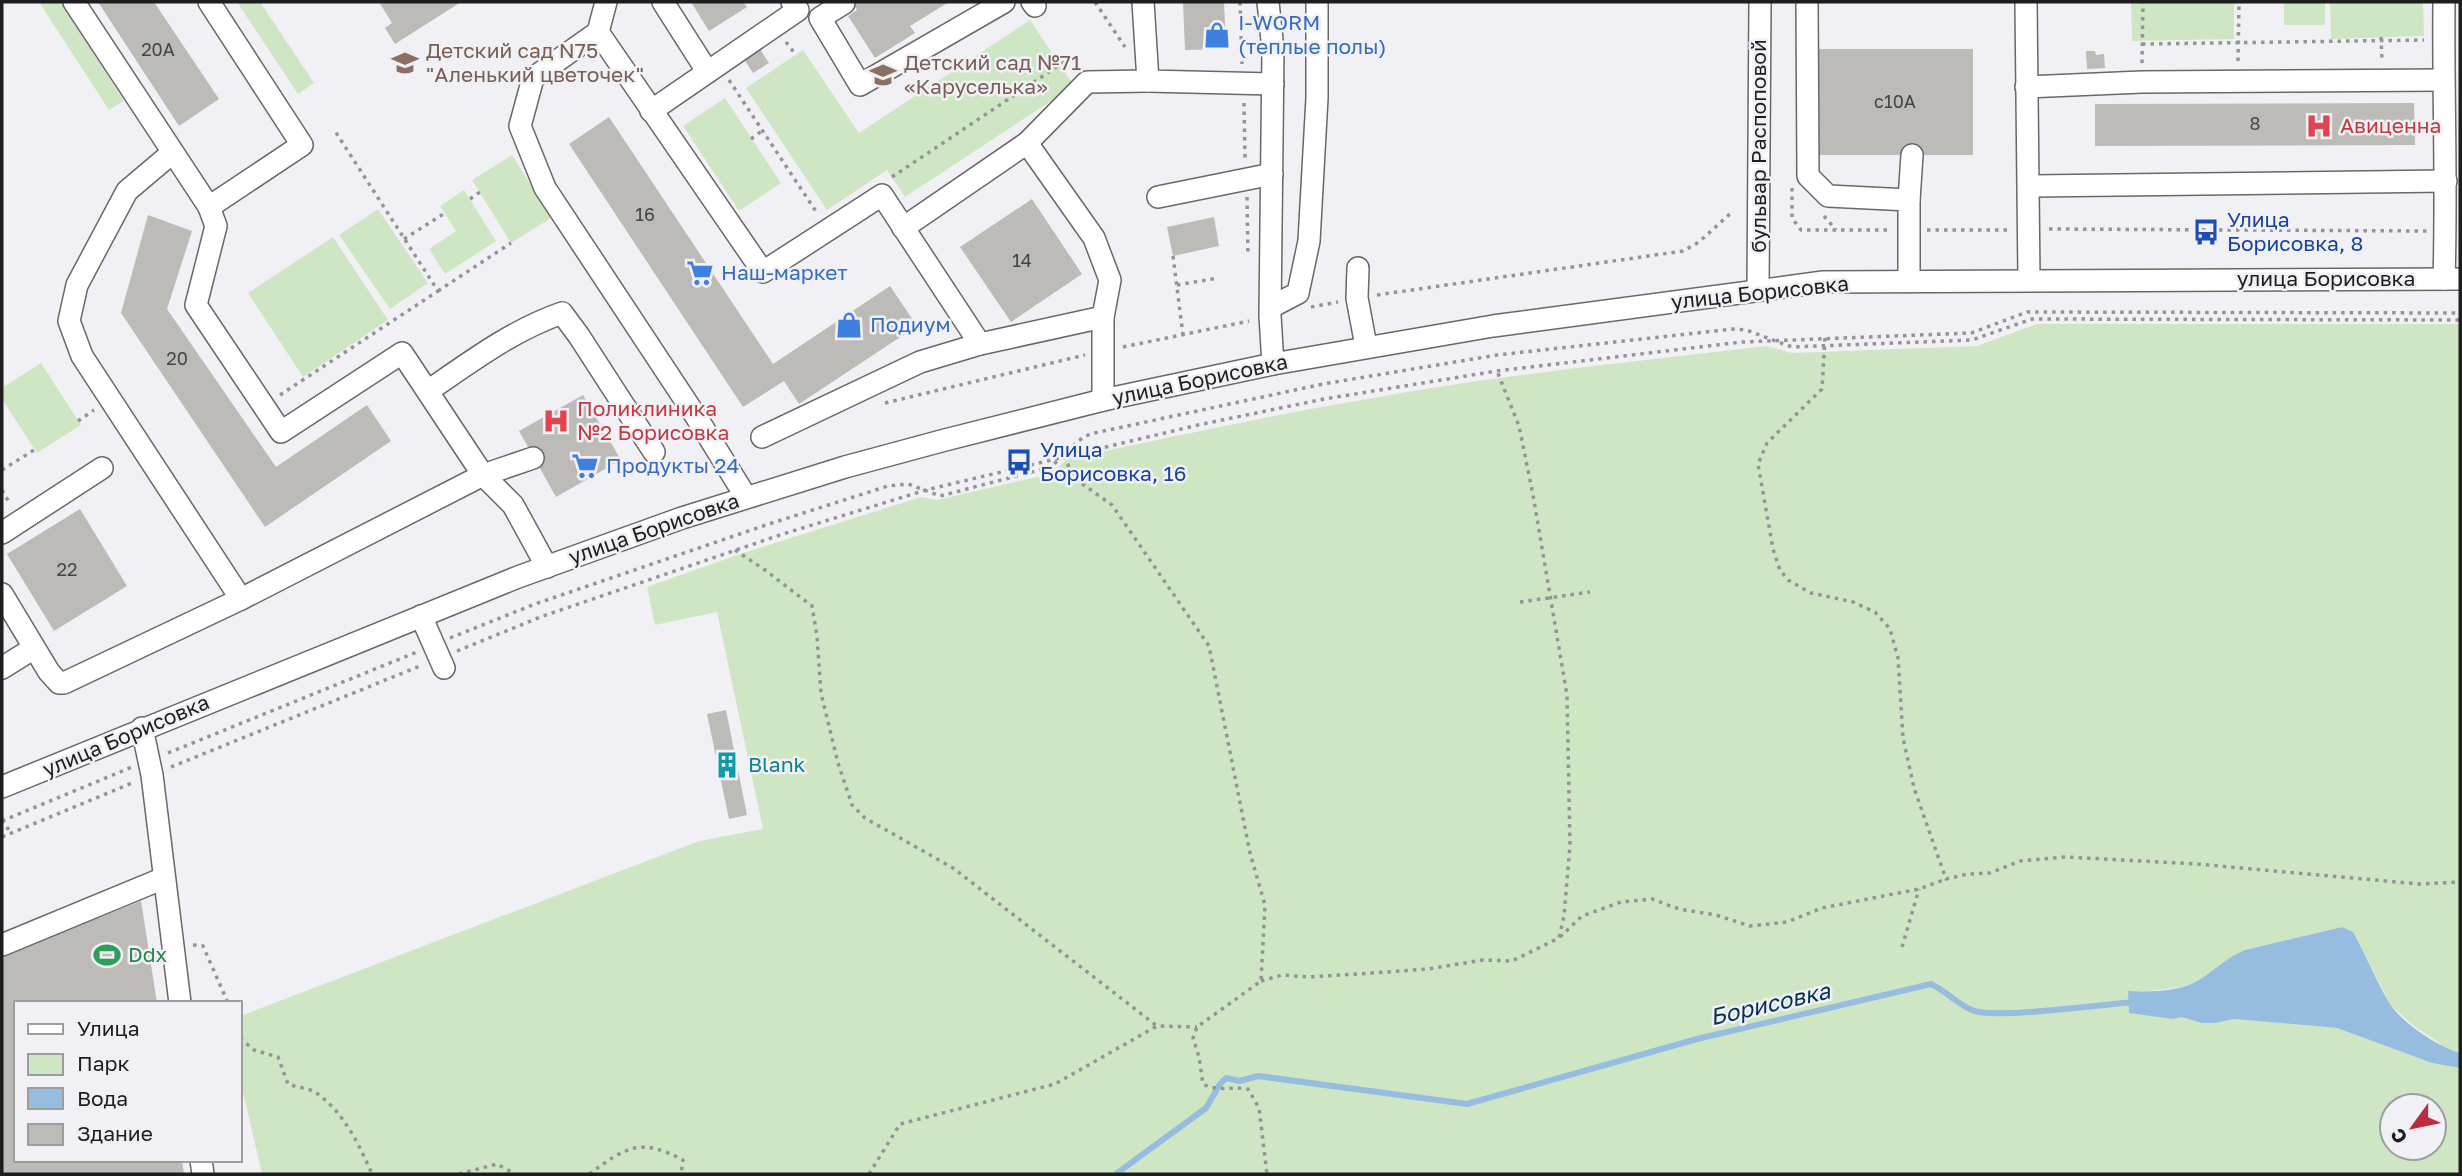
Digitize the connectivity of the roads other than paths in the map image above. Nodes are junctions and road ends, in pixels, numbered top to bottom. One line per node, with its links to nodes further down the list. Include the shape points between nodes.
1 (74, 2): 23 (street)
2 (209, 2): 30 (street, via 302,145)
3 (606, 2): 15 (street)
4 (663, 2): 16 (street)
5 (792, 2): 16 (street, via 798,10)
6 (843, 2): 14 (street, via 820,18 860,85)
7 (1143, 2): 18 (street)
8 (1268, 2): 19 (street)
9 (1317, 2): 37 (street, via 1317,98 1308,241 1298,293)
10 (1760, 2): 36 (street, бульвар Распоповой)
11 (1807, 2): 29 (street, via 1808,176 1828,197)
12 (2026, 2): 20 (street)
13 (2444, 2): 17 (street)
14 (991, 5)
15 (598, 32): 21 (street); 49 (street, via 533,78 520,126 545,188)
16 (713, 67): 21 (street)
17 (2443, 80): 20 (street); 26 (street)
18 (1148, 81): 19 (street); 22 (street, via 1087,82)
19 (1273, 84): 25 (street)
20 (2026, 87): 27 (street)
21 (651, 111): 31 (street, via 763,272 882,195)
22 (1027, 143): 31 (street); 38 (street, via 1094,238 1110,280)
23 (172, 153): 30 (street); 53 (street, via 127,191 77,285 69,321 82,356)
24 (1912, 155): 29 (street)
25 (1272, 174): 28 (street); 37 (street)
26 (2446, 181): 27 (street); 33 (street)
27 (2029, 186): 35 (street)
28 (1158, 197)
29 (1909, 200): 34 (street)
30 (209, 207): 42 (street, via 216,226 196,305 281,432 402,353)
31 (903, 228): 39 (street)
32 (1358, 268): 40 (street, via 1357,298)
33 (2452, 279): 35 (street, улица Борисовка)
34 (1909, 281): 35 (street, улица Борисовка); 36 (street, улица Борисовка, via 1823,282)
35 (2029, 281)
36 (1758, 290): 40 (street, улица Борисовка)
37 (1270, 312): 41 (street)
38 (1103, 317): 39 (street); 43 (street)
39 (980, 344): 44 (street, via 919,362)
40 (1366, 346): 41 (street, улица Борисовка)
41 (1273, 364): 43 (street, улица Борисовка)
42 (428, 390): 45 (street, via 536,322 562,313); 48 (street)
43 (1103, 400): 49 (street, улица Борисовка)
44 (762, 437)
45 (654, 452)
46 (533, 458): 48 (street)
47 (102, 468): 50 (street)
48 (483, 475): 51 (street, via 513,505); 53 (street)
49 (746, 497): 51 (street, улица Борисовка)
50 (2, 533)
51 (547, 567): 54 (street, улица Борисовка)
52 (2, 594): 55 (street)
53 (241, 599): 55 (street, via 64,683 49,672)
54 (421, 616): 56 (street); 58 (street, улица Борисовка)
55 (34, 648): 57 (street)
56 (439, 657)
57 (2, 668)
58 (142, 728): 59 (street, улица Борисовка); 60 (street)
59 (2, 788)
60 (164, 878): 61 (street); 62 (street)
61 (2, 944)
62 (180, 1001)

